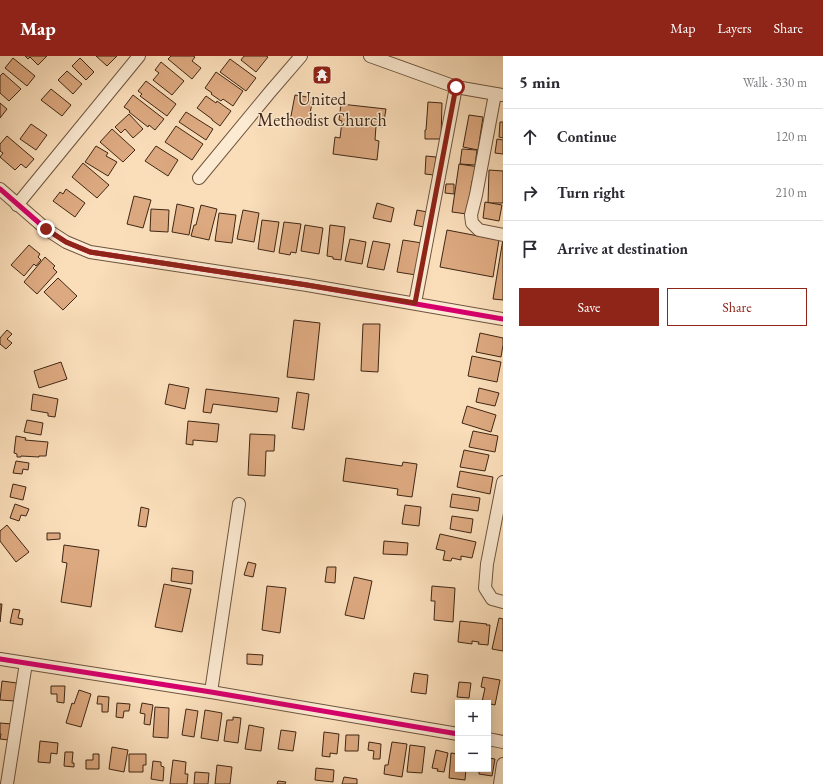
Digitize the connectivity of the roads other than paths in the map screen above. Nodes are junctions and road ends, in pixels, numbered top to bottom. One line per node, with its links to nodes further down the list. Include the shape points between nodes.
1 (139, 56): 8 (street)
2 (301, 56): 6 (street)
3 (370, 56): 4 (street)
4 (456, 87): 5 (street); 10 (street)
5 (499, 94): 9 (street, via 471,215 472,223 479,230)
6 (199, 178)
7 (0, 190): 8 (street)
8 (17, 205): 10 (street, via 66,242 90,252)
9 (503, 235)
10 (415, 303): 11 (street)
11 (503, 319)
12 (503, 482): 14 (street, via 487,564 485,588 492,599)
13 (239, 504): 17 (street)
14 (503, 602)
15 (0, 659): 16 (street)
16 (26, 663): 17 (street); 22 (street)
17 (211, 692): 18 (street)
18 (455, 733)
19 (491, 740): 20 (street)
20 (503, 742)
21 (503, 764): 23 (street)
22 (7, 784)
23 (500, 784)

